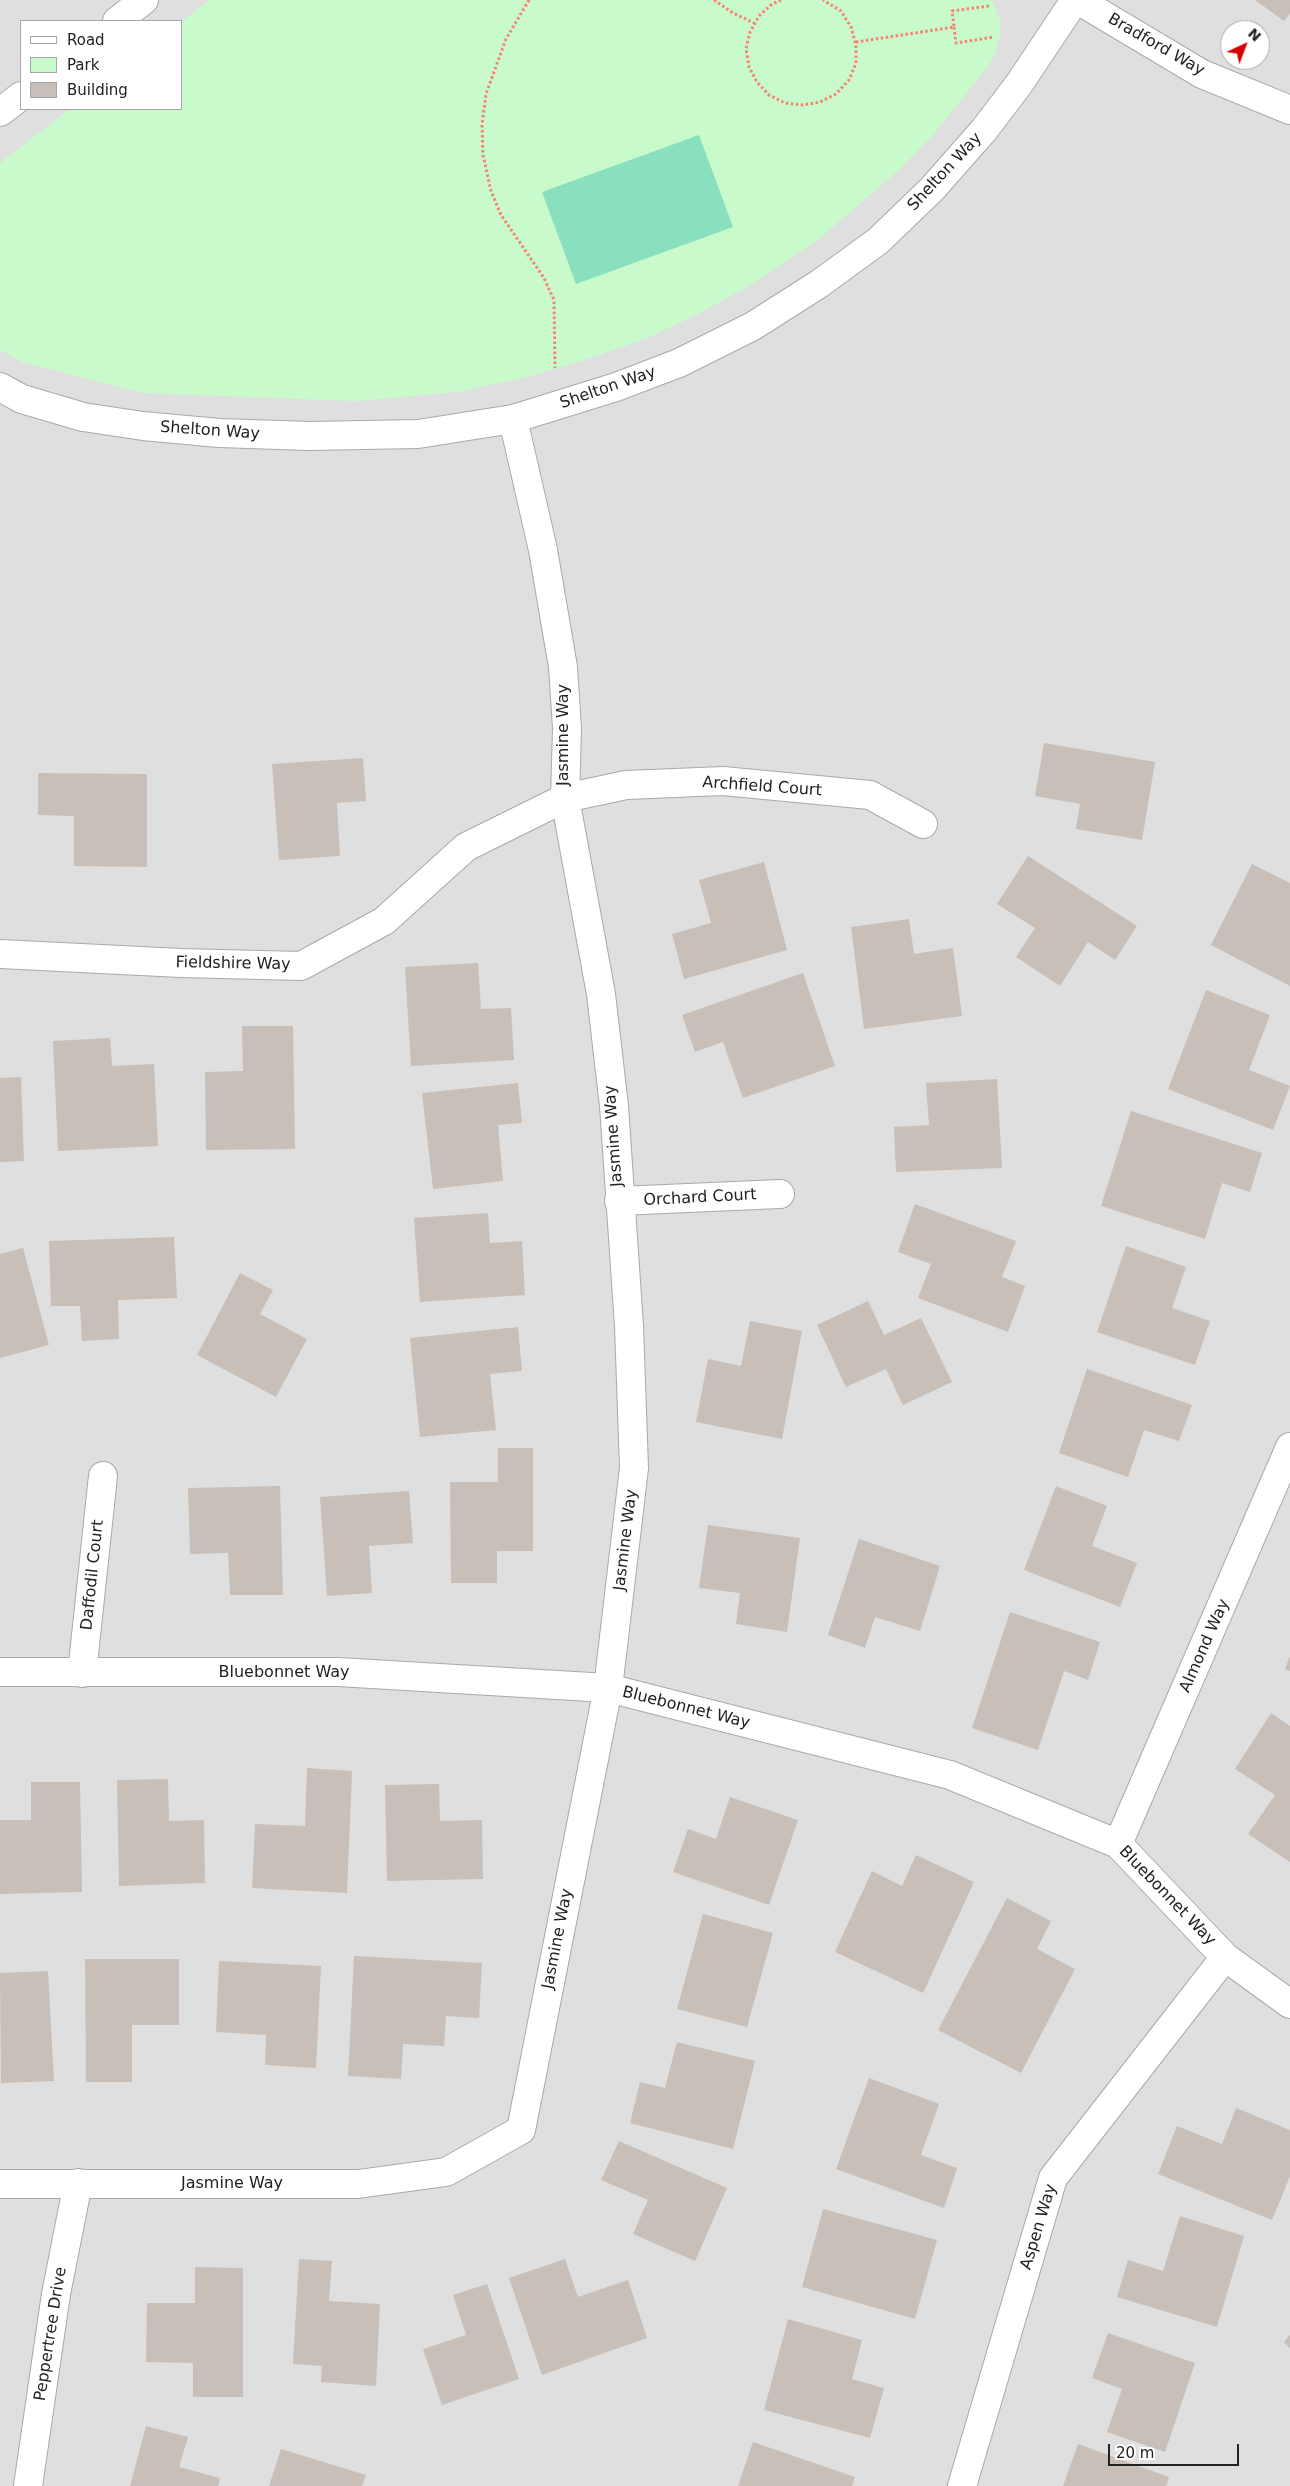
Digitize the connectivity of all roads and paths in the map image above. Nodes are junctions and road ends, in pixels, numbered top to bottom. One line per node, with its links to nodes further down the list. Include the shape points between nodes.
1 (144, 0): 8 (street)
2 (529, 0): 16 (path, via 506,39 489,84 482,125 483,155 501,215 544,278 554,300)
3 (714, 0): 9 (path)
4 (781, 0): 9 (path, via 772,4)
5 (823, 0): 12 (path, via 841,12)
6 (1077, 0): 14 (street, Bradford Way, via 1202,74); 18 (street, Shelton Way, via 984,130 932,189 878,241 753,326 679,363 616,387)
7 (989, 6): 10 (path, via 952,11)
8 (118, 20)
9 (754, 23): 12 (path, via 746,49 749,67 757,82 770,95 785,103 803,105 820,102 836,94 849,80 856,63)
10 (954, 27): 11 (path, via 956,43); 12 (path)
11 (994, 38)
12 (856, 42)
13 (20, 97): 15 (street)
14 (1290, 110)
15 (0, 112)
16 (555, 369)
17 (0, 388): 18 (street, Shelton Way, via 22,399 83,417 218,433 310,436 418,434)
18 (513, 419): 19 (street, Jasmine Way, via 543,550 563,667 567,728)
19 (565, 798): 20 (street, Archfield Court, via 626,785 723,781 870,795); 21 (street, Fieldshire Way, via 466,846 384,921 301,966); 23 (street, Jasmine Way, via 601,994 614,1106)
20 (923, 824)
21 (0, 954)
22 (780, 1194): 23 (street, Orchard Court)
23 (619, 1201): 28 (street, Jasmine Way, via 629,1326 634,1468)
24 (1289, 1453): 29 (street, Almond Way)
25 (103, 1476): 27 (street, Daffodil Court)
26 (0, 1672): 27 (street, Bluebonnet Way)
27 (82, 1673): 28 (street, Bluebonnet Way, via 338,1672)
28 (608, 1688): 29 (street, Bluebonnet Way, via 950,1775); 33 (street, Jasmine Way, via 521,2130 446,2172 358,2184)
29 (1118, 1844): 30 (street, Bluebonnet Way)
30 (1225, 1957): 31 (street, Bluebonnet Way); 35 (street, Aspen Way, via 1053,2178)
31 (1290, 2004)
32 (0, 2184): 33 (street, Jasmine Way)
33 (78, 2184): 34 (street, Peppertree Drive, via 56,2294)
34 (28, 2486)
35 (962, 2486)

